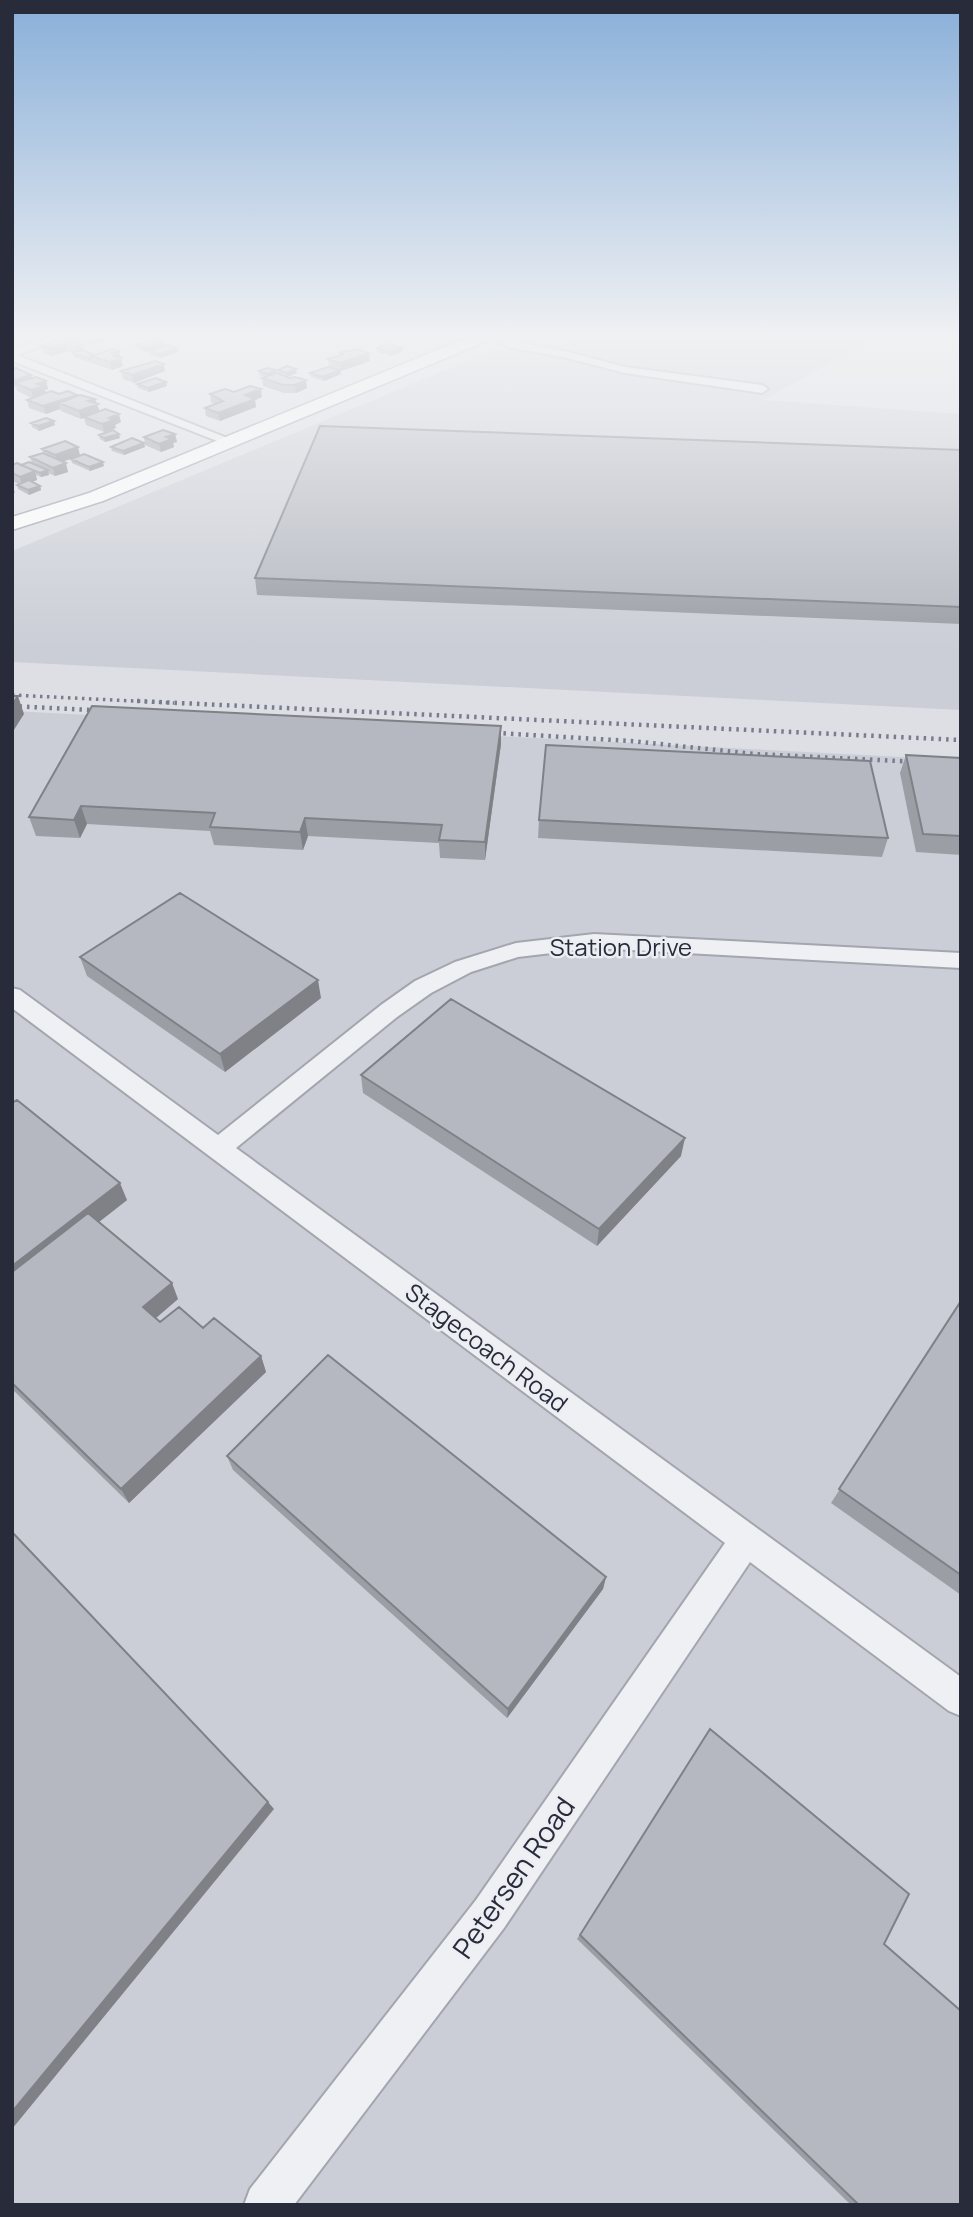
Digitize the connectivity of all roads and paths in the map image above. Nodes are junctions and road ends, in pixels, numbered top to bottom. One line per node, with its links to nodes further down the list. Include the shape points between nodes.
1 (229, 441): 2 (main road, via 96,497)
2 (12, 524)
3 (961, 961): 5 (street, Station Drive, via 594,941 519,949 463,967 423,988)
4 (12, 996): 5 (street, Stagecoach Road)
5 (219, 1148): 6 (street, Stagecoach Road)
6 (746, 1539): 7 (street, Stagecoach Road); 8 (street, Petersen Road, via 490,1914)
7 (961, 1699)
8 (267, 2205)

